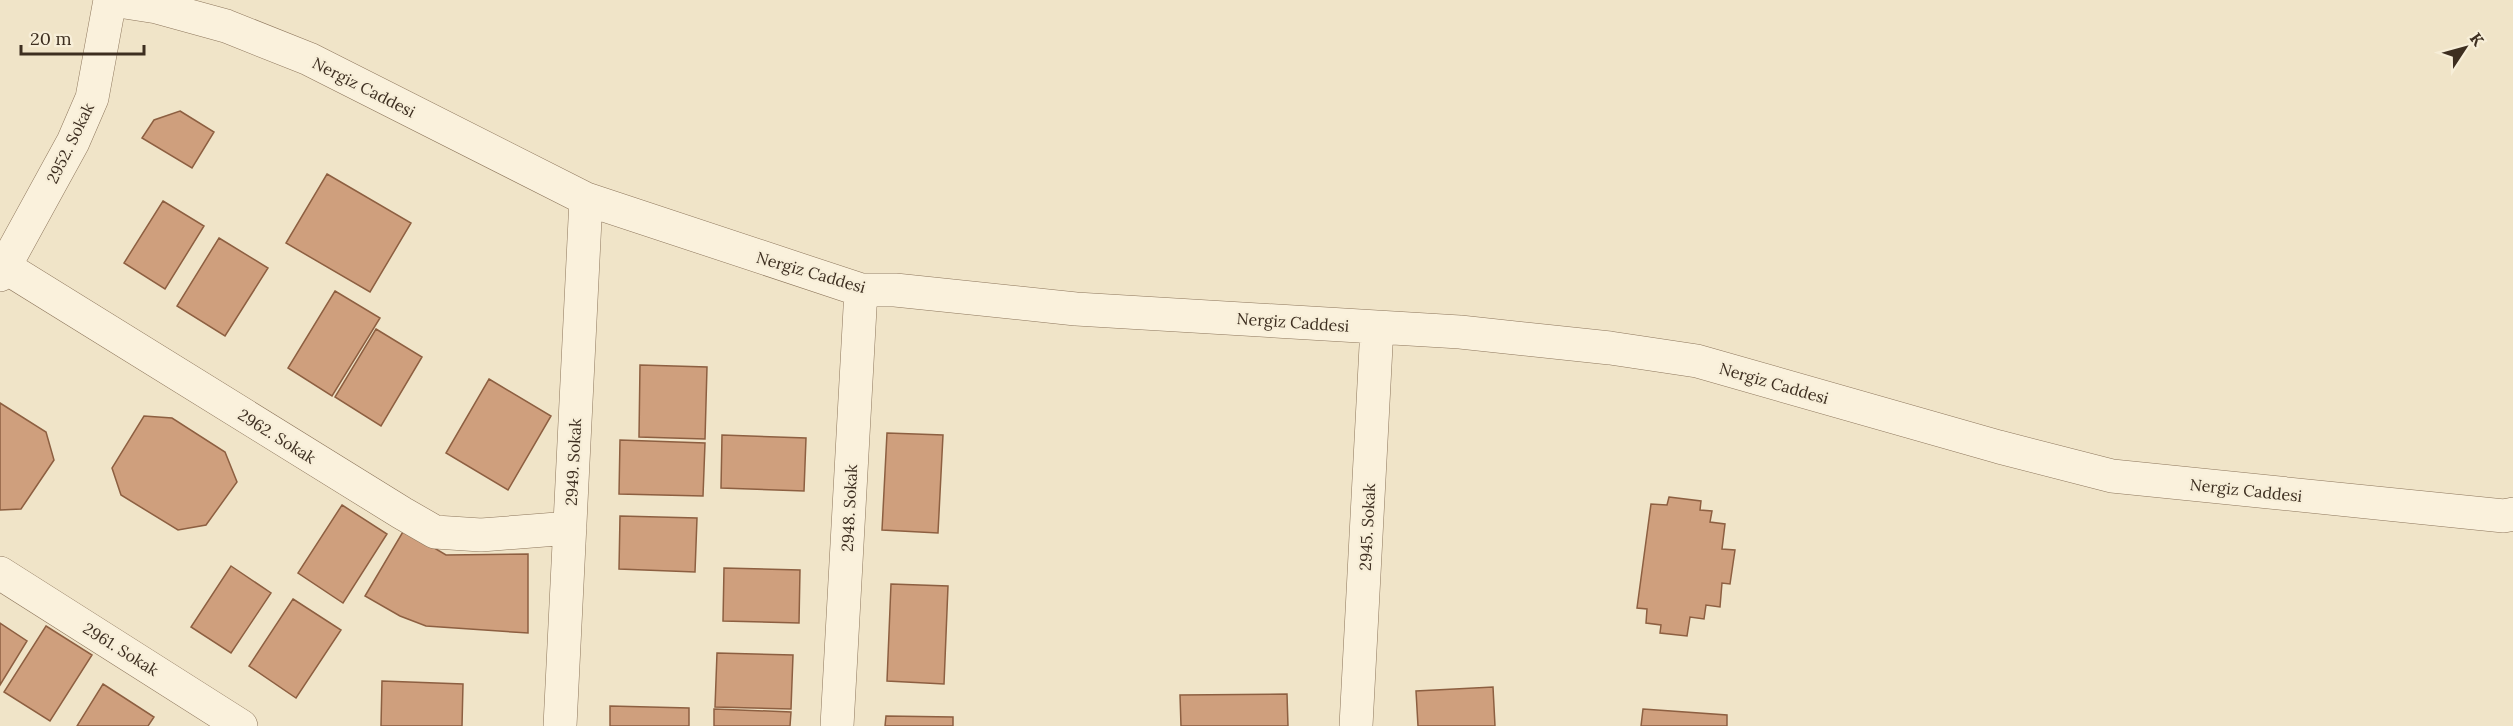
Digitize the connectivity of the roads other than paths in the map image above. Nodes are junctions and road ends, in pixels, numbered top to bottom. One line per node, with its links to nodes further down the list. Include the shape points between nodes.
1 (111, 0): 2 (street, Nergiz Caddesi, via 157,7 226,26 309,59); 3 (street, 2952. Sokak, via 92,98 73,142)
2 (586, 199): 4 (street, Nergiz Caddesi); 7 (street, 2949. Sokak)
3 (2, 271): 7 (street, 2962. Sokak, via 435,532 481,535)
4 (861, 290): 5 (street, Nergiz Caddesi, via 1076,309); 11 (street, 2948. Sokak)
5 (1377, 327): 6 (street, Nergiz Caddesi, via 1531,339 1697,361 2112,476); 12 (street, 2945. Sokak)
6 (2513, 514)
7 (570, 528): 10 (street, 2949. Sokak)
8 (0, 573): 9 (street, 2961. Sokak)
9 (241, 726)
10 (560, 726)
11 (837, 726)
12 (1356, 726)

